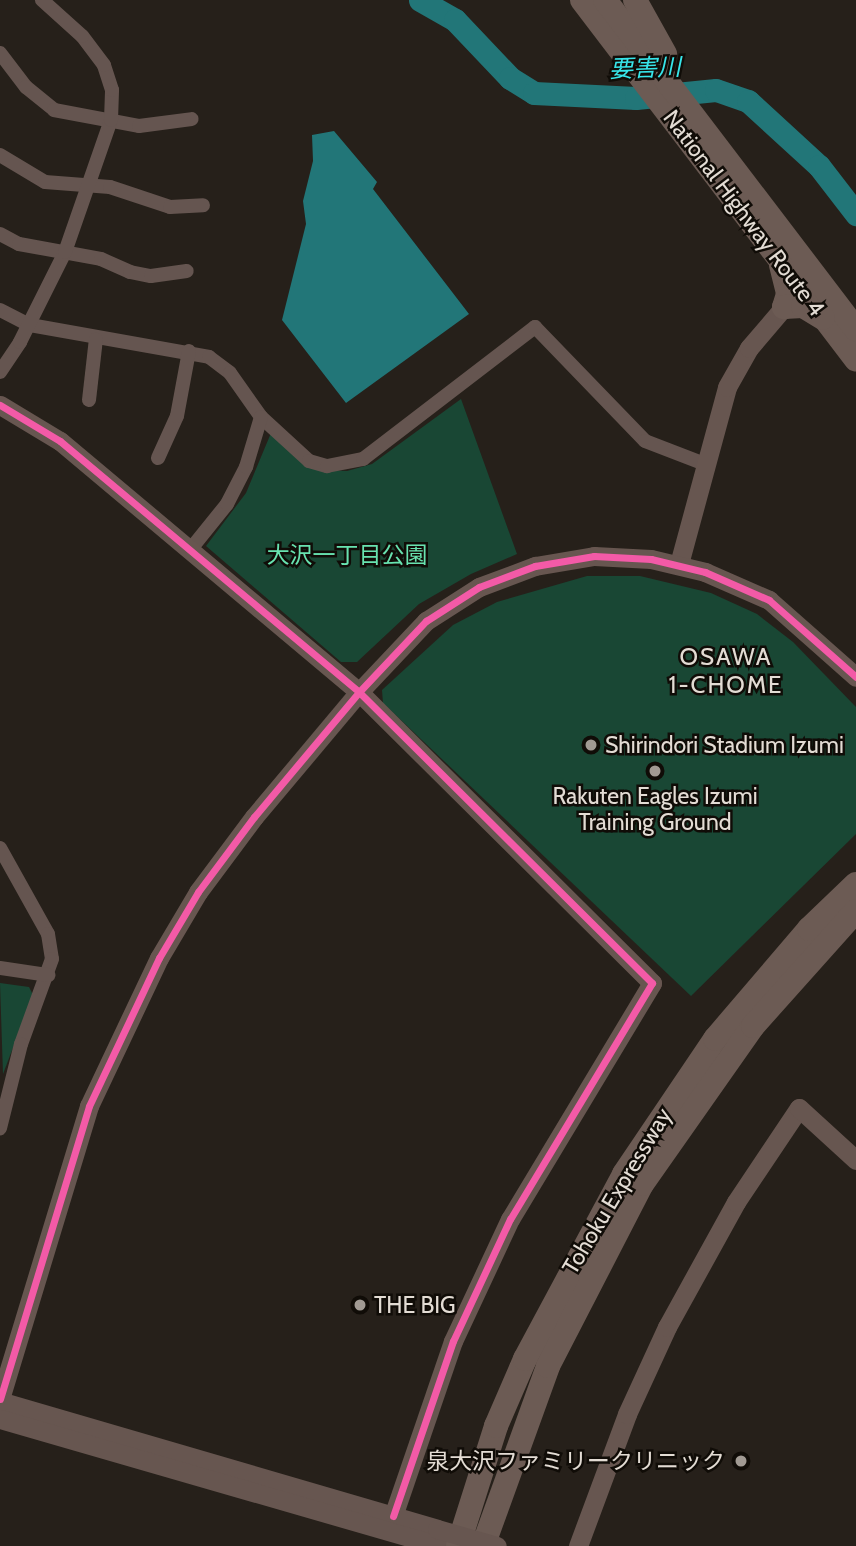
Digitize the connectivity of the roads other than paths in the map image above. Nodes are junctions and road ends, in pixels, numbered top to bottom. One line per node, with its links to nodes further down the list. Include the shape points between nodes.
1 (42, 0): 9 (street, via 82,36 104,65 112,90)
2 (582, 0): 6 (highway, National Highway Route 4)
3 (605, 0): 6 (highway, National Highway Route 4)
4 (635, 0): 6 (highway)
5 (0, 53): 9 (street, via 26,87 54,110)
6 (664, 82): 7 (highway); 7 (highway, National Highway Route 4)
7 (686, 112): 15 (highway, National Highway Route 4); 21 (highway, National Highway Route 4)
8 (192, 119): 9 (street, via 150,125)
9 (111, 120): 11 (street)
10 (0, 155): 11 (street, via 45,181)
11 (90, 185): 12 (street, via 170,207); 14 (street)
12 (203, 205)
13 (0, 234): 14 (street, via 19,244)
14 (65, 252): 16 (street, via 102,259 140,274); 20 (street)
15 (778, 257): 17 (highway, via 787,280); 19 (highway, National Highway Route 4)
16 (187, 271)
17 (784, 307): 19 (highway, via 803,306); 30 (street, via 755,339 727,387)
18 (0, 310): 20 (street)
19 (825, 319): 24 (highway, National Highway Route 4)
20 (30, 325): 22 (street); 25 (street)
21 (856, 329)
22 (96, 339): 23 (street); 26 (street)
23 (189, 351): 28 (street, via 209,357 230,373); 29 (street, via 177,416)
24 (856, 360)
25 (0, 372)
26 (89, 400)
27 (0, 405): 31 (street, via 60,441)
28 (261, 417): 30 (street, via 309,461 327,466 353,462 535,327 645,441); 31 (street, via 246,467 227,504)
29 (158, 458)
30 (705, 464): 32 (street)
31 (190, 550): 34 (street)
32 (679, 564): 33 (street, via 735,582 768,600); 34 (street, via 594,556 506,575 426,621)
33 (856, 677)
34 (359, 692): 45 (street, via 198,892 135,1001 89,1106); 47 (street, via 652,983 510,1219 453,1341)
35 (0, 848): 41 (street, via 48,934 52,959)
36 (856, 875): 39 (highway)
37 (856, 884): 39 (highway, Tohoku Expressway)
38 (856, 911): 50 (highway, Tohoku Expressway, via 753,1026 642,1184 548,1366)
39 (809, 929): 49 (highway, Tohoku Expressway, via 715,1039 624,1174 586,1240 501,1415)
40 (0, 968): 41 (street)
41 (48, 975): 42 (street)
42 (3, 1104): 43 (street)
43 (0, 1128)
44 (856, 1160): 52 (street, via 799,1108 736,1202 669,1321 626,1414)
45 (0, 1400): 47 (street)
46 (0, 1419): 48 (street)
47 (393, 1516): 48 (street)
48 (431, 1541): 51 (street, bridge)
49 (458, 1546)
50 (483, 1546)
51 (497, 1546)
52 (578, 1546)

